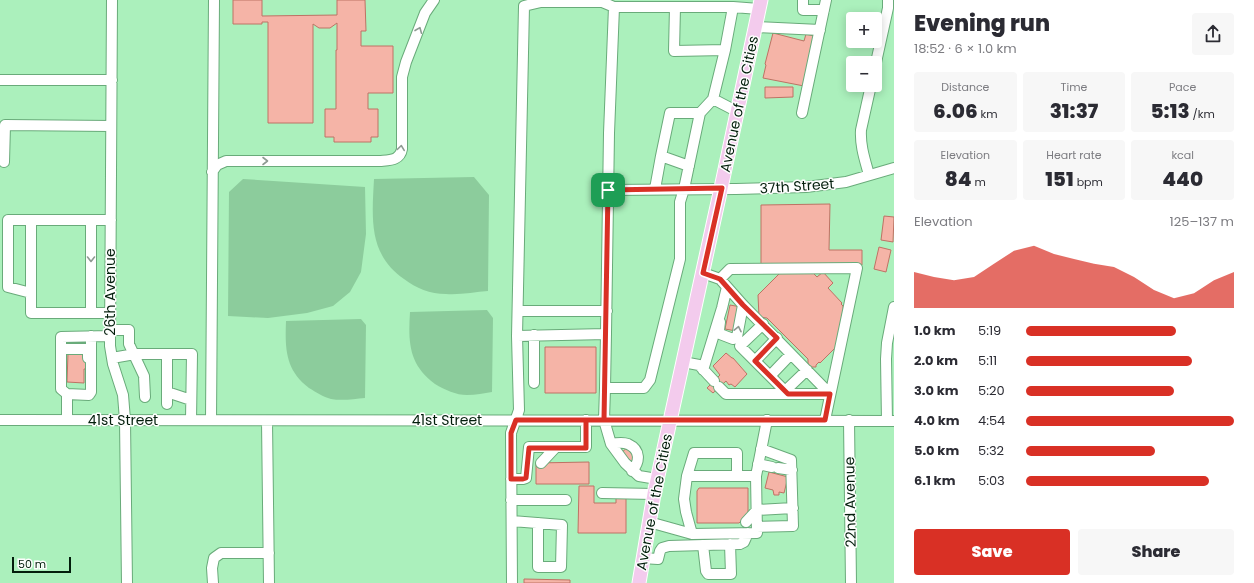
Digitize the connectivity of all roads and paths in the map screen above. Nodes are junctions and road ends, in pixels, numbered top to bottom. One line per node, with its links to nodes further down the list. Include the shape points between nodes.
1 (112, 0): 16 (street, 26th Avenue)
2 (214, 0): 23 (street)
3 (434, 0): 25 (street, one-way to 3, via 381,161 400,156 402,77 417,34)
4 (803, 0): 7 (street, via 803,10)
5 (888, 0): 14 (street)
6 (760, 4): 10 (street); 11 (main road, Avenue of the Cities)
7 (825, 5): 12 (street)
8 (614, 7): 9 (street); 34 (street); 44 (street, via 602,2 541,2 524,6)
9 (676, 7): 10 (street); 13 (street, via 674,51)
10 (733, 7): 13 (street)
11 (755, 27): 12 (street); 19 (main road, Avenue of the Cities)
12 (820, 30): 21 (street)
13 (725, 50): 18 (street)
14 (877, 56)
15 (0, 80): 16 (street)
16 (112, 80): 22 (street, 26th Avenue)
17 (869, 92): 30 (street, via 860,137)
18 (713, 99): 19 (street); 20 (street)
19 (738, 112): 31 (main road, Avenue of the Cities)
20 (700, 113): 24 (street, via 670,113); 27 (street)
21 (802, 113)
22 (112, 126): 26 (street, via 5,125); 37 (street, 26th Avenue)
23 (213, 144): 25 (street, via 218,156); 29 (street)
24 (661, 156): 27 (street); 32 (street)
25 (226, 161): 29 (street, via 217,165)
26 (4, 162)
27 (689, 166): 33 (street)
28 (894, 168): 30 (street, 37th Street)
29 (212, 172): 79 (street)
30 (869, 175): 31 (street, 37th Street, via 846,182 811,187)
31 (722, 188): 33 (street, 37th Street); 38 (main road, Avenue of the Cities)
32 (655, 189): 33 (street, 37th Street); 34 (street, 37th Street)
33 (684, 189): 66 (street, via 680,202 680,259 650,380 644,388)
34 (608, 190): 45 (street)
35 (31, 220): 36 (street); 40 (street); 40 (street, via 8,220 8,287)
36 (92, 220): 37 (street); 46 (street, one-way to 46)
37 (111, 220): 47 (street, 26th Avenue)
38 (703, 273): 39 (street); 61 (main road, Avenue of the Cities)
39 (724, 283): 41 (street); 43 (street); 71 (street, via 730,269 858,268)
40 (31, 293): 46 (street, via 31,313)
41 (743, 305): 43 (street, one-way to 41, via 720,334 733,339 737,336); 48 (street)
42 (894, 306): 88 (street, via 887,343 886,372)
43 (722, 308): 62 (street)
44 (518, 311): 45 (street); 53 (street)
45 (607, 311): 50 (street)
46 (91, 313): 47 (street)
47 (110, 313): 49 (street, 26th Avenue)
48 (762, 324): 54 (street); 60 (street, via 740,346)
49 (110, 333): 52 (street); 56 (street, via 129,330 129,344); 59 (street, 26th Avenue)
50 (606, 334): 51 (street); 66 (street)
51 (534, 335): 53 (street); 65 (street)
52 (91, 336): 55 (street, via 61,337); 70 (street, via 91,392 89,395)
53 (517, 336): 80 (street, via 519,410)
54 (777, 338): 58 (street); 60 (street)
55 (62, 349): 69 (street, via 61,389); 70 (street, via 88,351 88,390)
56 (135, 354): 57 (street); 59 (street); 72 (street, via 144,376)
57 (167, 354): 67 (street); 73 (street, via 192,354)
58 (792, 354): 63 (street); 64 (street)
59 (112, 358): 77 (street, 26th Avenue, via 123,395)
60 (755, 361): 64 (street)
61 (683, 362): 62 (street, via 699,365); 87 (main road, Avenue of the Cities)
62 (703, 370): 68 (street, via 726,394)
63 (807, 370): 68 (street); 71 (street)
64 (770, 376): 68 (street)
65 (534, 383)
66 (605, 388): 82 (street)
67 (167, 392): 73 (street); 74 (street)
68 (787, 393): 71 (street)
69 (67, 394): 70 (street); 76 (street)
70 (84, 394)
71 (830, 394): 84 (street)
72 (145, 397)
73 (191, 400): 78 (street)
74 (167, 404)
75 (0, 420): 76 (street, 41st Street)
76 (67, 420): 77 (street, 41st Street)
77 (125, 420): 78 (street, 41st Street); 117 (street, 26th Avenue)
78 (191, 420): 79 (street, 41st Street)
79 (211, 420): 86 (street, 41st Street)
80 (516, 420): 81 (street, 41st Street); 86 (street, 41st Street); 100 (street, via 511,433)
81 (586, 420): 82 (street, 41st Street); 90 (street, via 586,448)
82 (604, 420): 87 (street, 41st Street); 89 (street)
83 (767, 420): 84 (street, 41st Street); 87 (street, 41st Street); 91 (street)
84 (825, 420): 85 (street, 41st Street)
85 (849, 420): 88 (street, 41st Street); 122 (street, 22nd Avenue)
86 (267, 421): 115 (street)
87 (669, 421): 99 (main road, Avenue of the Cities)
88 (891, 421)
89 (611, 444): 94 (street); 94 (street, via 628,444 638,455 639,460)
90 (556, 448): 98 (street); 98 (street, via 529,448)
91 (761, 449): 92 (street); 93 (street, via 791,460)
92 (758, 464): 93 (street); 97 (street)
93 (792, 470): 105 (street)
94 (632, 472): 99 (street, via 639,476)
95 (687, 476): 96 (street); 96 (street, via 694,453 737,454); 112 (street, via 684,499)
96 (737, 476): 97 (street)
97 (756, 476): 106 (street)
98 (526, 478): 100 (street)
99 (657, 478): 102 (main road, Avenue of the Cities)
100 (511, 479): 103 (street)
101 (602, 493): 102 (street)
102 (654, 494): 108 (main road, Avenue of the Cities)
103 (512, 500): 104 (street); 107 (street)
104 (566, 500)
105 (793, 508): 106 (street); 110 (street, via 793,526)
106 (757, 510): 110 (street); 111 (street)
107 (512, 521): 109 (street); 120 (street)
108 (648, 522): 112 (street); 116 (main road, Avenue of the Cities)
109 (538, 523): 109 (street, via 562,525 561,566 538,566)
110 (757, 527): 111 (street, via 757,533)
111 (743, 529): 112 (street); 113 (street, via 744,542)
112 (692, 534)
113 (730, 544): 114 (street); 114 (street, via 731,574 708,574)
114 (703, 545): 116 (street, via 669,546 662,548 658,559)
115 (269, 553): 118 (street, via 221,553 214,558); 119 (street)
116 (642, 558): 121 (main road, Avenue of the Cities)
117 (127, 583)
118 (212, 583)
119 (269, 583)
120 (512, 583)
121 (639, 583)
122 (852, 583)

